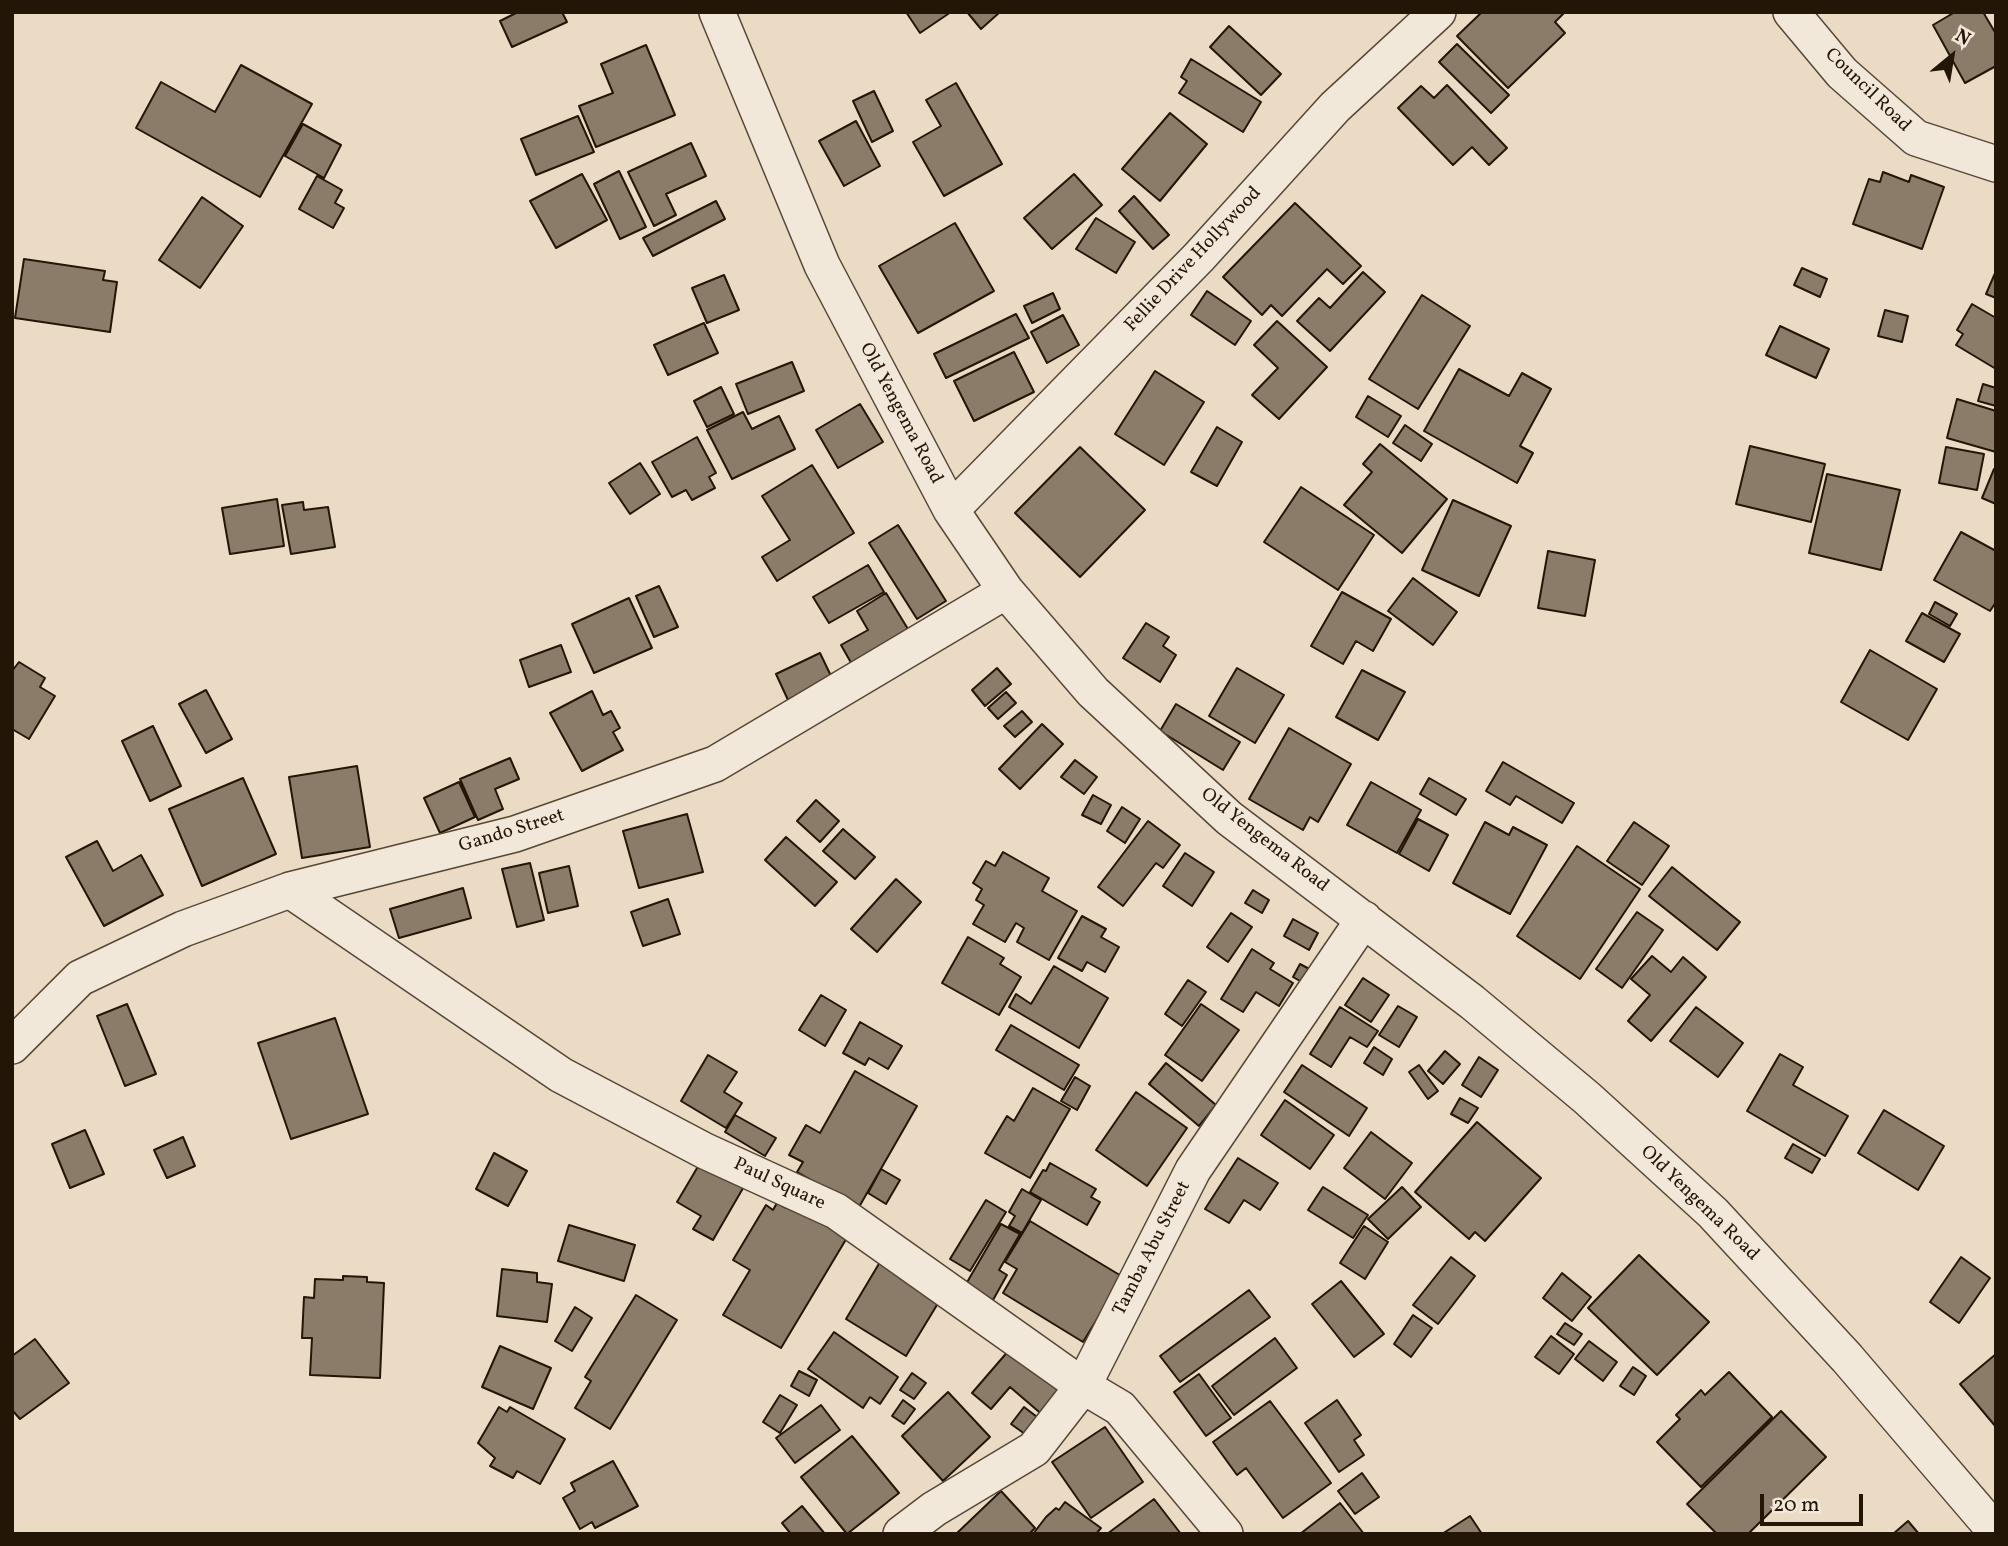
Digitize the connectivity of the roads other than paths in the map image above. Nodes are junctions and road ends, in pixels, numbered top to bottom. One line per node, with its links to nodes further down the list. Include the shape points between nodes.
1 (717, 12): 5 (street, Old Yengema Road, via 822,265)
2 (1438, 12): 5 (street, Fellie Drive Hollywood, via 1335,107 1199,257)
3 (1791, 12): 4 (street, Council Road, via 1842,73 1916,138)
4 (1996, 164)
5 (951, 510): 6 (street, Old Yengema Road)
6 (1006, 591): 7 (street, Gando Street, via 715,764 515,834); 8 (street, Old Yengema Road, via 1093,692 1219,809)
7 (290, 890): 9 (street, Gando Street, via 183,929 80,978); 10 (street, Paul Square, via 561,1075 705,1152 836,1211)
8 (1364, 919): 10 (street, Tamba Abu Street, via 1193,1170); 11 (street, Old Yengema Road, via 1483,1010 1713,1213 1847,1358)
9 (12, 1046)
10 (1083, 1386): 12 (street, Tamba Abu Street, via 1034,1449); 13 (street, Paul Square, via 1120,1408)
11 (1996, 1532)
12 (901, 1534)
13 (1225, 1534)

